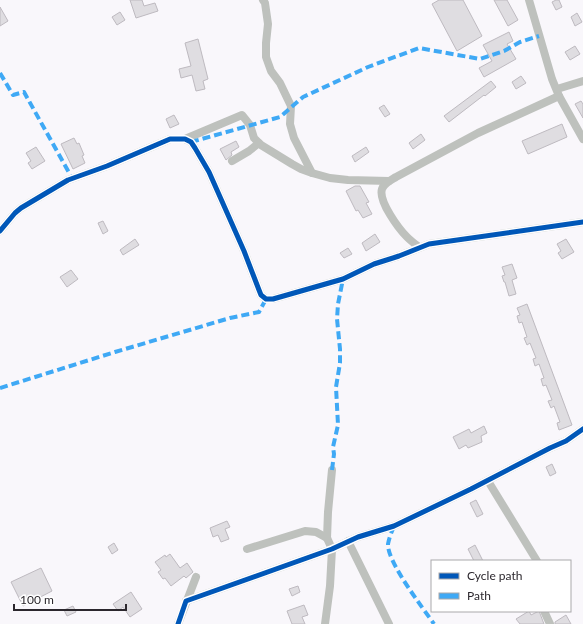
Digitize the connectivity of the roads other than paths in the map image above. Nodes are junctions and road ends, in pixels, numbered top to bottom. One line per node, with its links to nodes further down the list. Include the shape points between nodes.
1 (263, 0): 9 (street, via 268,24 266,57 291,106 290,124 294,138)
2 (529, 0): 4 (street)
3 (583, 81): 4 (street)
4 (558, 92): 6 (street); 10 (street)
5 (185, 139): 7 (street, via 242,115 250,125 254,138); 12 (street, via 170,139 68,180 21,208); 13 (street, via 191,142 209,172 261,296 266,299 342,279)
6 (583, 139)
7 (259, 142): 8 (street); 9 (street, via 292,164)
8 (232, 161)
9 (312, 173): 10 (street, via 348,180)
10 (389, 181): 13 (street, via 382,189 384,203 399,228)
11 (583, 222): 13 (street)
12 (0, 231)
13 (419, 247)
14 (583, 429): 16 (street, via 566,441)
15 (332, 470): 17 (street)
16 (488, 481): 18 (street, via 394,526); 21 (street)
17 (327, 538): 19 (street, via 316,532 305,531); 20 (street)
18 (348, 541): 20 (street); 27 (street)
19 (247, 549)
20 (332, 549): 23 (street); 26 (street)
21 (536, 560)
22 (196, 577): 23 (street)
23 (186, 601): 25 (street)
24 (544, 612): 28 (street)
25 (178, 624)
26 (325, 624)
27 (389, 624)
28 (550, 624)

